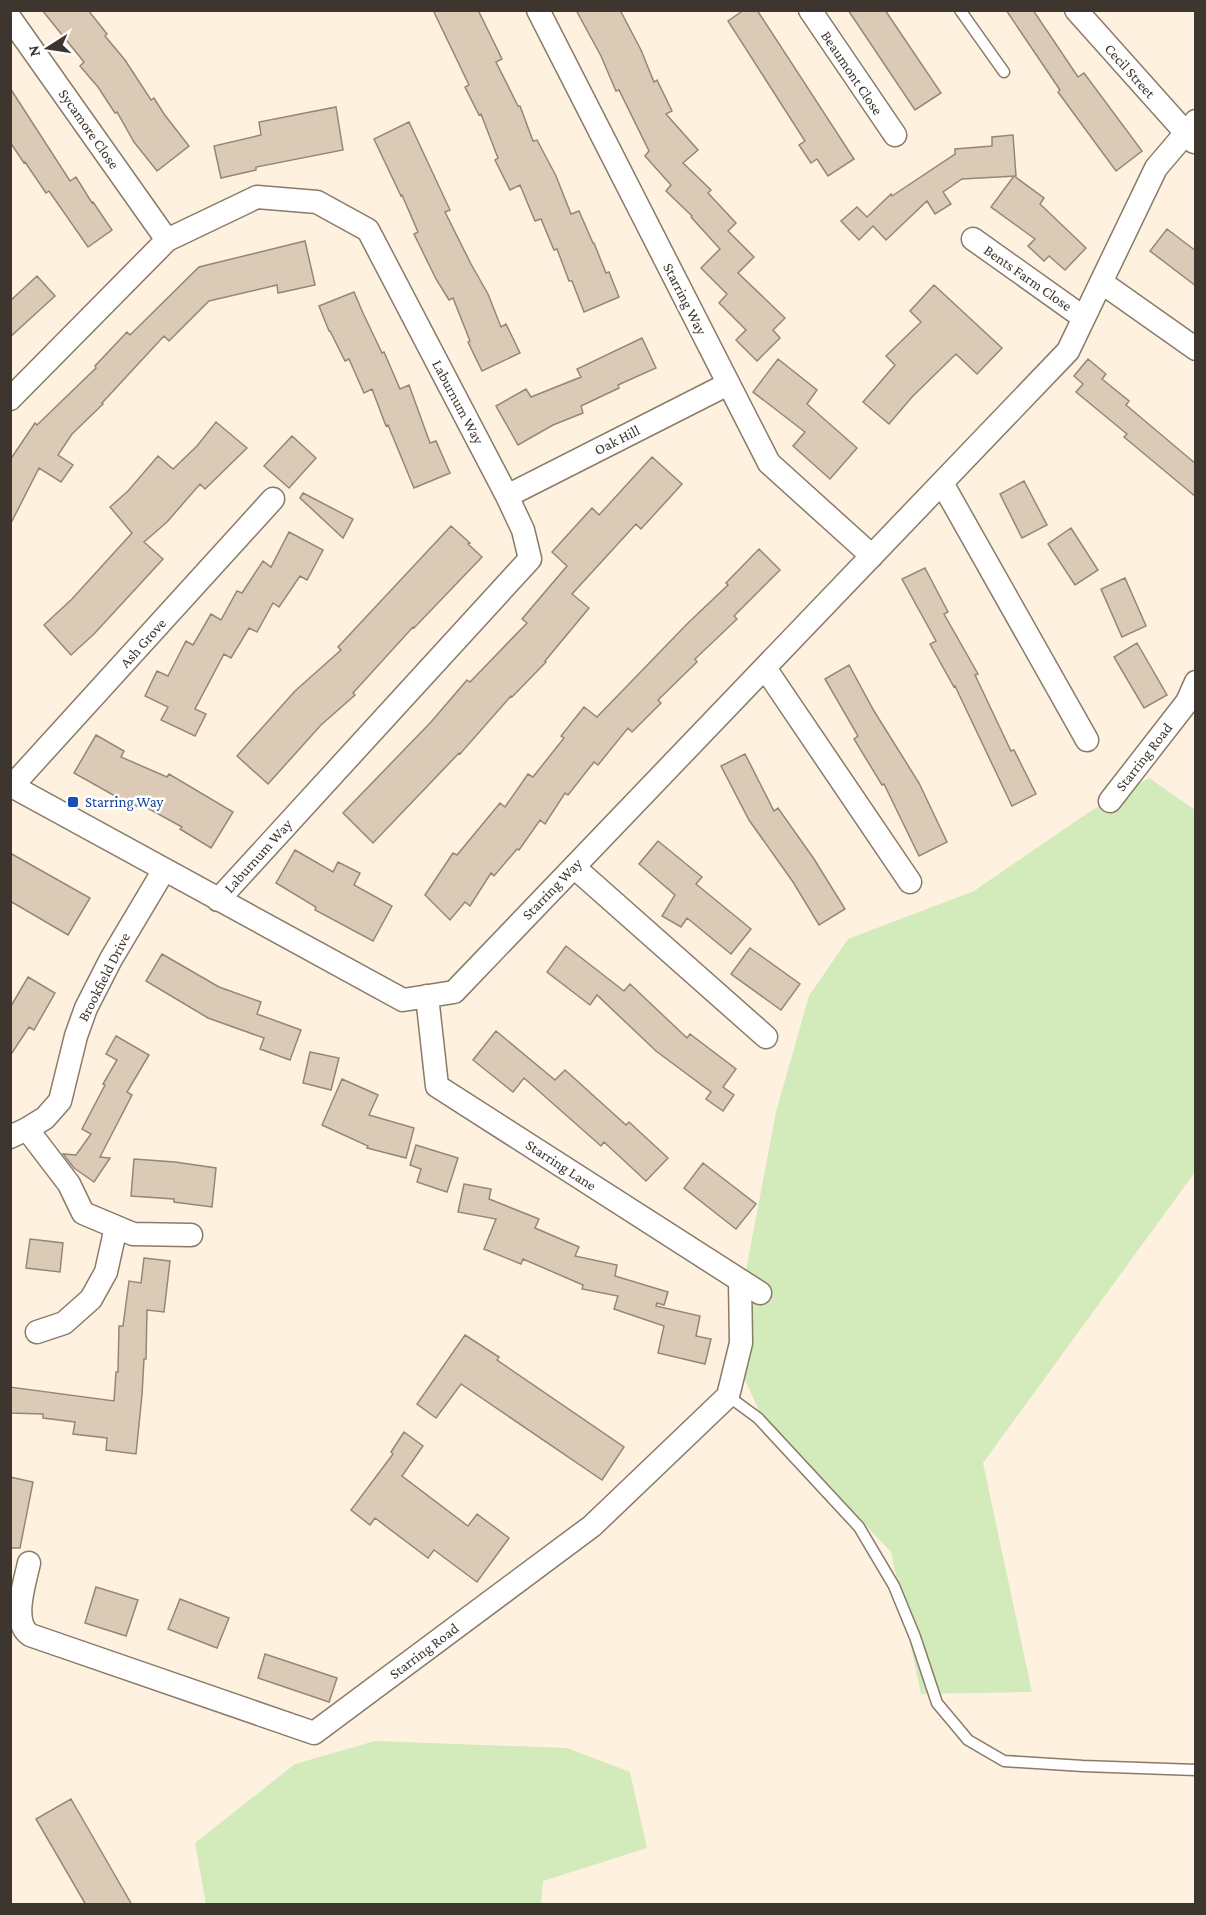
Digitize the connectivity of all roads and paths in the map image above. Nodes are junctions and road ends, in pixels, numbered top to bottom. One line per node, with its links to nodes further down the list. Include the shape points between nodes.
1 (538, 10): 14 (street, Starring Way)
2 (810, 10): 8 (street, Beaumont Close)
3 (960, 10): 6 (lane)
4 (1076, 10): 7 (street, Cecil Street)
5 (10, 18): 10 (street, Sycamore Close)
6 (1004, 72)
7 (1192, 132): 11 (street, Starring Way, via 1156,168)
8 (895, 135)
9 (973, 239): 12 (street, Bents Farm Close)
10 (167, 240): 15 (street, Laburnum Way); 17 (street, Laburnum Way, via 256,197 317,202 368,230)
11 (1101, 282): 12 (street, Starring Way); 13 (street)
12 (1084, 318): 16 (street, Starring Way, via 1068,351)
13 (1196, 349)
14 (728, 384): 17 (street, Oak Hill); 19 (street, Starring Way, via 769,463)
15 (10, 399)
16 (942, 483): 19 (street, Starring Way); 22 (street)
17 (507, 496): 28 (street, Laburnum Way, via 523,530 530,559)
18 (273, 499): 23 (street, Ash Grove)
19 (872, 556): 20 (street, Starring Way)
20 (765, 668): 25 (street, Starring Way); 27 (street)
21 (1196, 682): 24 (street, Starring Road, via 1187,702)
22 (1087, 740)
23 (11, 786): 26 (street, Starring Way)
24 (1110, 801)
25 (574, 867): 29 (street, Starring Way, via 454,992); 30 (street)
26 (164, 870): 28 (street, Starring Way); 31 (street, Brookfield Drive, via 86,1008 60,1101 45,1118)
27 (910, 882)
28 (218, 900): 29 (street, Starring Way, via 403,1000)
29 (427, 996): 34 (street, Starring Lane, via 437,1086)
30 (766, 1037)
31 (19, 1133): 32 (street, via 69,1185 83,1213)
32 (116, 1227): 33 (street, via 133,1234); 36 (street, via 106,1272 91,1299 64,1323)
33 (191, 1235)
34 (741, 1281): 35 (street, Starring Lane); 37 (street, via 741,1343)
35 (760, 1293)
36 (37, 1332)
37 (728, 1396): 38 (street, Starring Road, via 592,1527 314,1733 26,1633 20,1618); 39 (lane, via 758,1418 859,1527 894,1586 937,1703 968,1740 1004,1761)
38 (29, 1563)
39 (1196, 1770)

